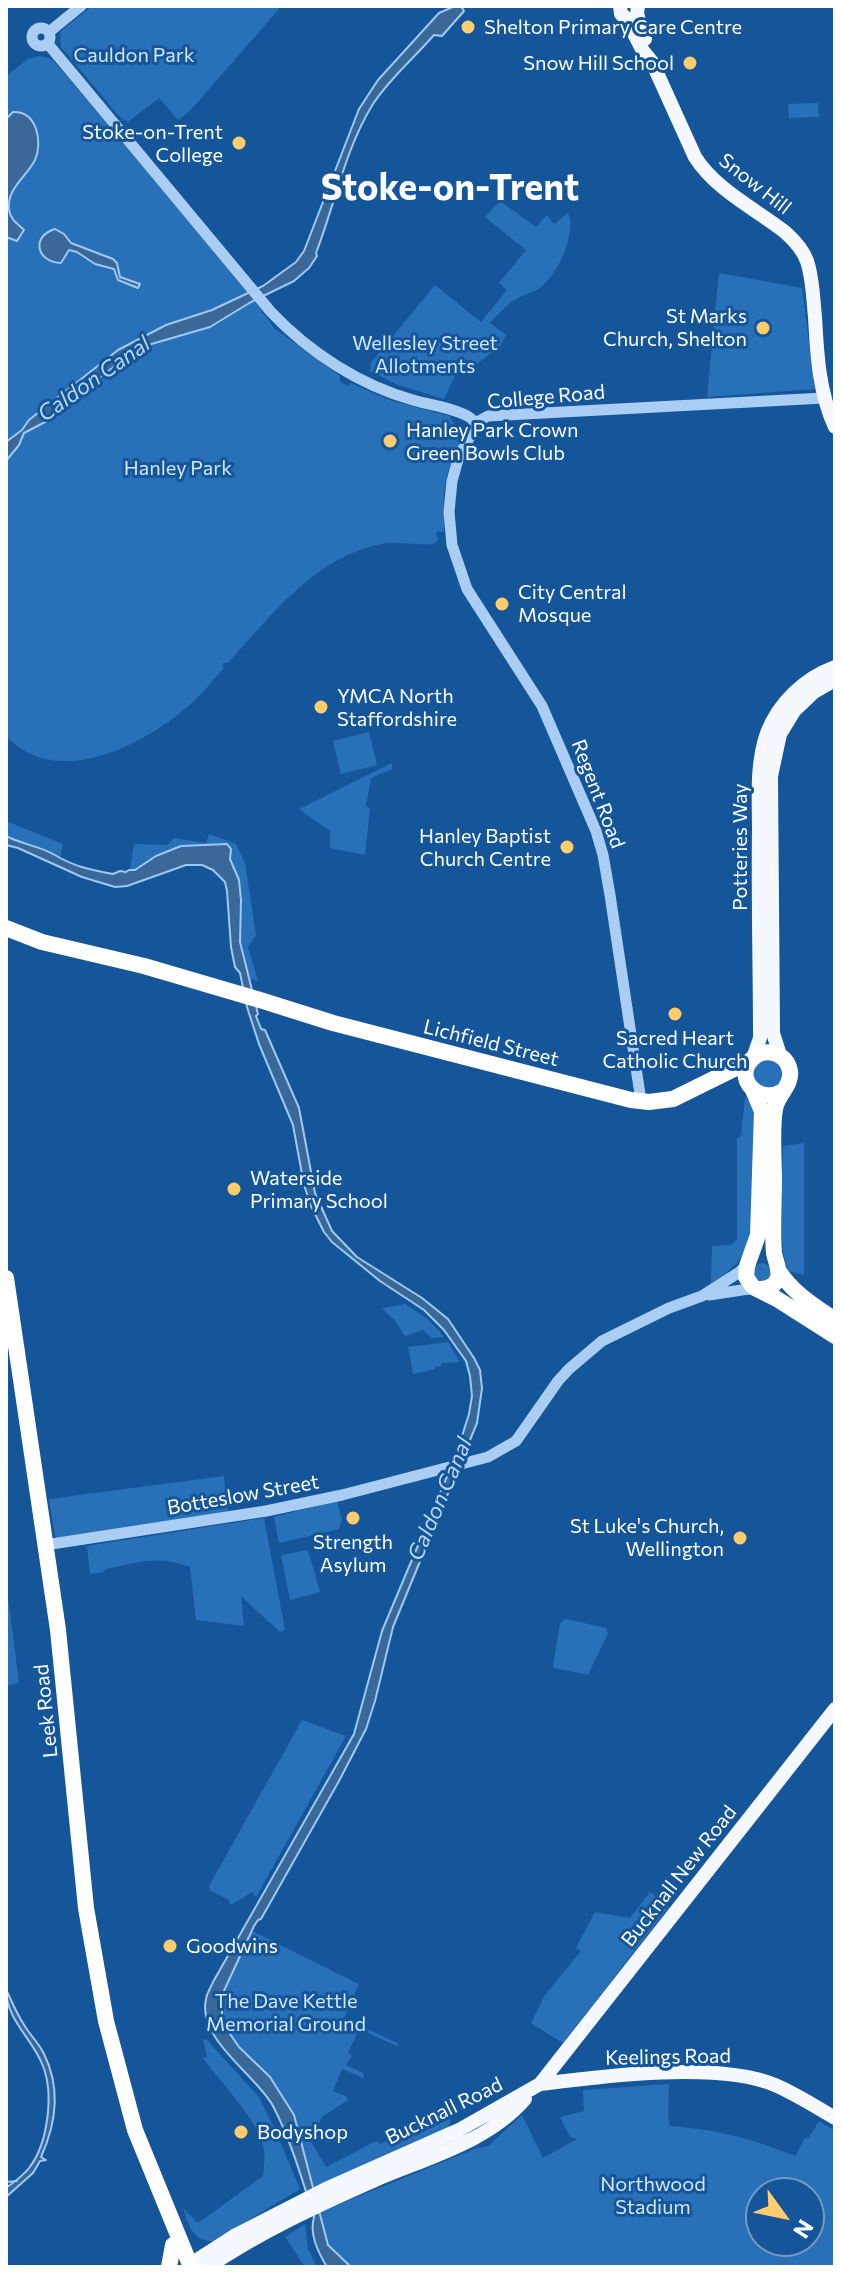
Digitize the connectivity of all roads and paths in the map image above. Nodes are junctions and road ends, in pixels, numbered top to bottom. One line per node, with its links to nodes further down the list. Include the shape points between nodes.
1 (81, 6): 4 (street, College Road, via 48,38 292,335 368,383 469,414)
2 (634, 10): 3 (main road, Snow Hill, via 643,51 702,169 785,232 807,260)
3 (824, 398): 4 (street, College Road, via 488,416); 5 (main road)
4 (475, 423): 15 (street, Regent Road, via 451,485 452,545 474,600 542,706 596,831)
5 (835, 427)
6 (835, 667): 11 (main road, Potteries Way, via 787,700 763,748 760,1038)
7 (835, 680): 10 (main road, Potteries Way, via 794,711 780,734 771,776 773,1033)
8 (6, 928): 9 (highway)
9 (14, 935): 15 (highway, Lichfield Street)
10 (780, 1055): 11 (highway, via 766,1052); 14 (highway, via 790,1071)
11 (751, 1060): 12 (highway, Lichfield Street); 13 (highway, via 746,1075)
12 (711, 1081): 13 (highway); 15 (highway, Lichfield Street, via 673,1099)
13 (752, 1089): 14 (highway, via 767,1096); 16 (highway, via 762,1111 762,1135 758,1235)
14 (783, 1091): 17 (highway, via 775,1110)
15 (641, 1101)
16 (749, 1263): 17 (highway, via 762,1256); 19 (highway, via 746,1277); 20 (street)
17 (777, 1267): 19 (highway, via 774,1284); 21 (highway, via 798,1295)
18 (6, 1278): 23 (highway, Leek Road)
19 (757, 1289): 20 (street); 22 (highway)
20 (702, 1296): 23 (street, Botteslow Street, via 602,1341 558,1381 516,1441 488,1457 266,1511)
21 (835, 1320)
22 (835, 1336)
23 (45, 1545): 27 (highway, Leek Road, via 86,1908 106,2021)
24 (835, 1709): 25 (main road, Bucknall New Road)
25 (538, 2085): 26 (main road, Keelings Road, via 635,2074 711,2073 774,2085); 29 (main road, Bucknall Road, via 459,2130 236,2235)
26 (835, 2118)
27 (137, 2137): 28 (highway, Leek Road, via 142,2165); 29 (highway, via 156,2159)
28 (173, 2245): 29 (highway, Leek Road); 30 (highway)
29 (194, 2265)
30 (169, 2267)

